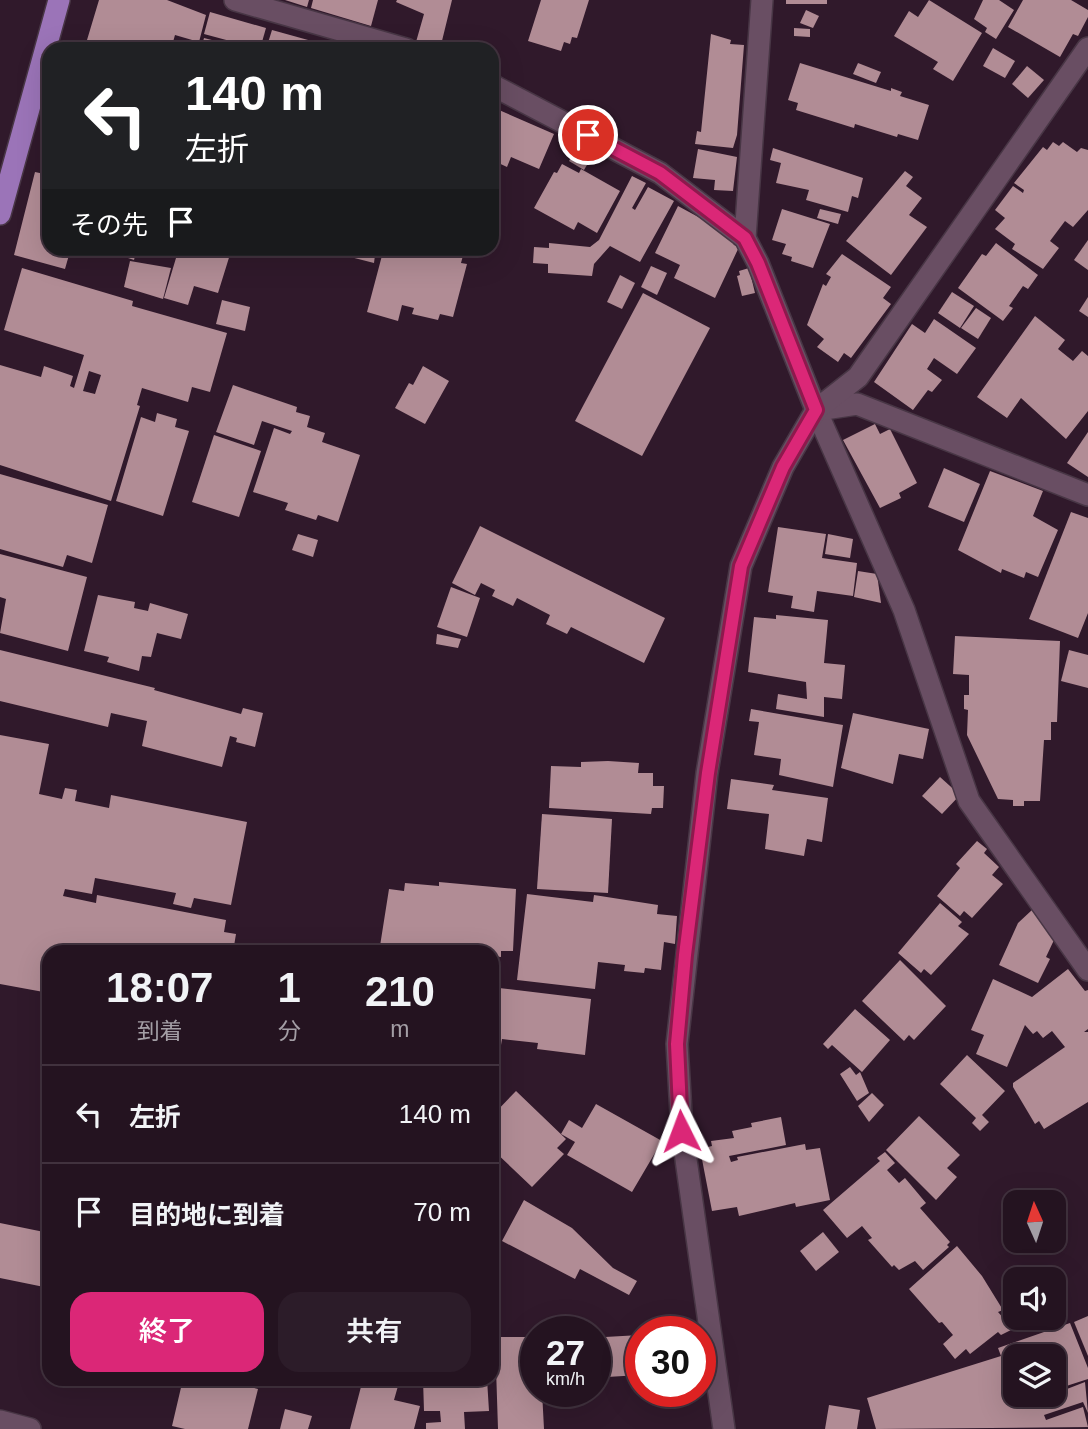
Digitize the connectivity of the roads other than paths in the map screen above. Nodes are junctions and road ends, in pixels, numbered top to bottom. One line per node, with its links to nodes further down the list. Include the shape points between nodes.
1 (59, 0): 4 (main road)
2 (235, 0): 5 (street)
3 (762, 0): 10 (street)
4 (47, 42)
5 (381, 42)
6 (1088, 48): 11 (street, via 858,377)
7 (42, 62): 9 (main road)
8 (499, 89): 10 (street, via 660,173)
9 (0, 214)
10 (745, 238): 11 (street)
11 (816, 410): 12 (street, via 857,404); 13 (street, via 904,610 969,801); 16 (street, via 783,467 741,566 708,773 681,993 677,1044 681,1131)
12 (1088, 495)
13 (1088, 970)
14 (0, 1421): 15 (street)
15 (30, 1429)
16 (724, 1429)

